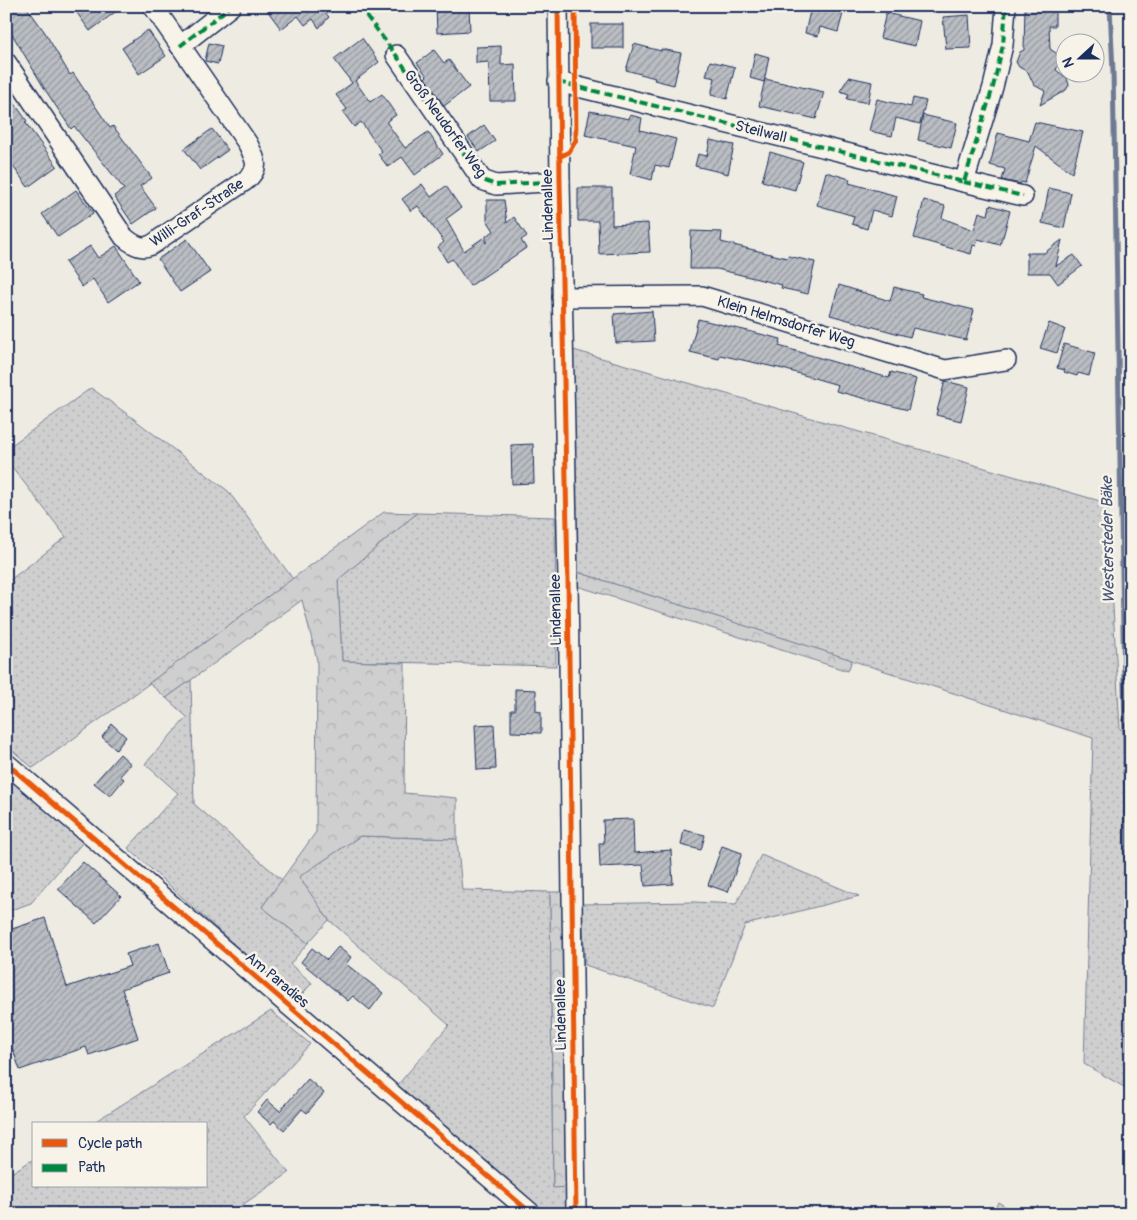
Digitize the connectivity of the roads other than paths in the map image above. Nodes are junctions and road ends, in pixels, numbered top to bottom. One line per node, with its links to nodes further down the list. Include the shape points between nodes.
1 (152, 6): 5 (street, Willi-Graf-Straße)
2 (231, 6): 5 (street)
3 (558, 6): 8 (street, Lindenallee)
4 (1006, 6): 10 (street, via 1003,45 993,87)
5 (180, 46): 7 (street, Willi-Graf-Straße, via 248,144 256,166 245,181 152,246 142,247 133,245 124,237)
6 (396, 55): 9 (street, Groß Neudorfer Weg, via 482,180 496,185)
7 (6, 62)
8 (558, 82): 9 (street, Lindenallee); 10 (street, Steilwall)
9 (560, 181): 12 (street, Lindenallee)
10 (964, 182): 11 (street, Steilwall)
11 (1023, 196)
12 (562, 297): 13 (street, Klein Helmsdorfer Weg, via 702,296 945,370); 16 (street, Lindenallee)
13 (1006, 360)
14 (6, 763): 15 (street, Am Paradies)
15 (532, 1214)
16 (576, 1214)

